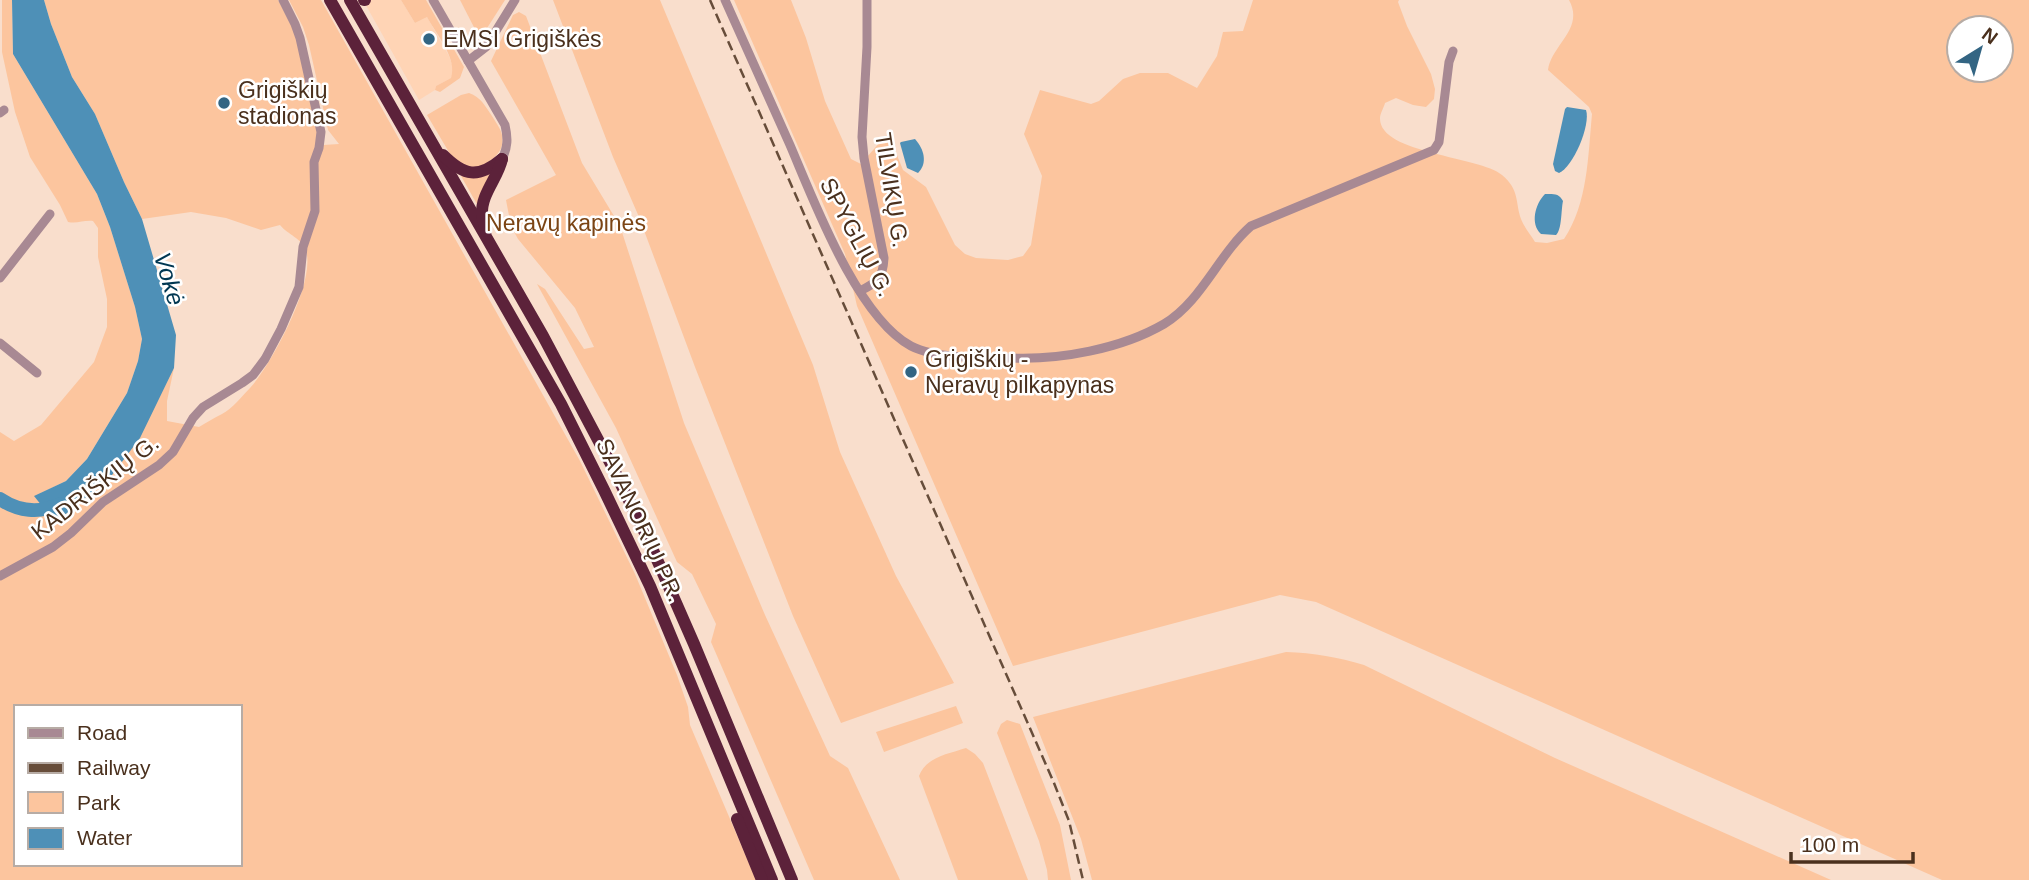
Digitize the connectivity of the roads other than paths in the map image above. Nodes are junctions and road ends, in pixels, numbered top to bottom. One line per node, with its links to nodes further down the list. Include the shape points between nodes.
1 (283, 0): 18 (street, KADRIŠKIŲ G., via 300,38 321,132 314,162 315,211 303,247 299,286 282,328 253,375 203,407 159,465 103,502 53,547)
2 (330, 0): 19 (highway, SAVANORIŲ PR., via 561,404)
3 (350, 0): 10 (highway)
4 (433, 0): 9 (street)
5 (515, 0): 9 (street, via 486,47)
6 (725, 0): 15 (street, SPYGLIŲ G., via 826,228)
7 (867, 0): 15 (street, TILVIKŲ G., via 862,137 884,272)
8 (1453, 51): 15 (street, SPYGLIŲ G., via 1434,150 1251,226 1223,256 1194,299 1163,324 1112,347 1033,359 946,355 915,348 900,339)
9 (468, 61): 11 (street, via 505,125 507,148)
10 (430, 140): 11 (highway, via 460,170 484,172); 13 (highway)
11 (502, 159): 13 (highway, via 482,213)
12 (50, 214): 14 (street)
13 (489, 243): 22 (highway, via 543,336 648,539)
14 (0, 278)
15 (860, 290)
16 (0, 343): 17 (street)
17 (37, 373)
18 (0, 576)
19 (650, 586): 20 (highway); 21 (highway, SAVANORIŲ PR.)
20 (762, 880)
21 (772, 880)
22 (792, 880)

